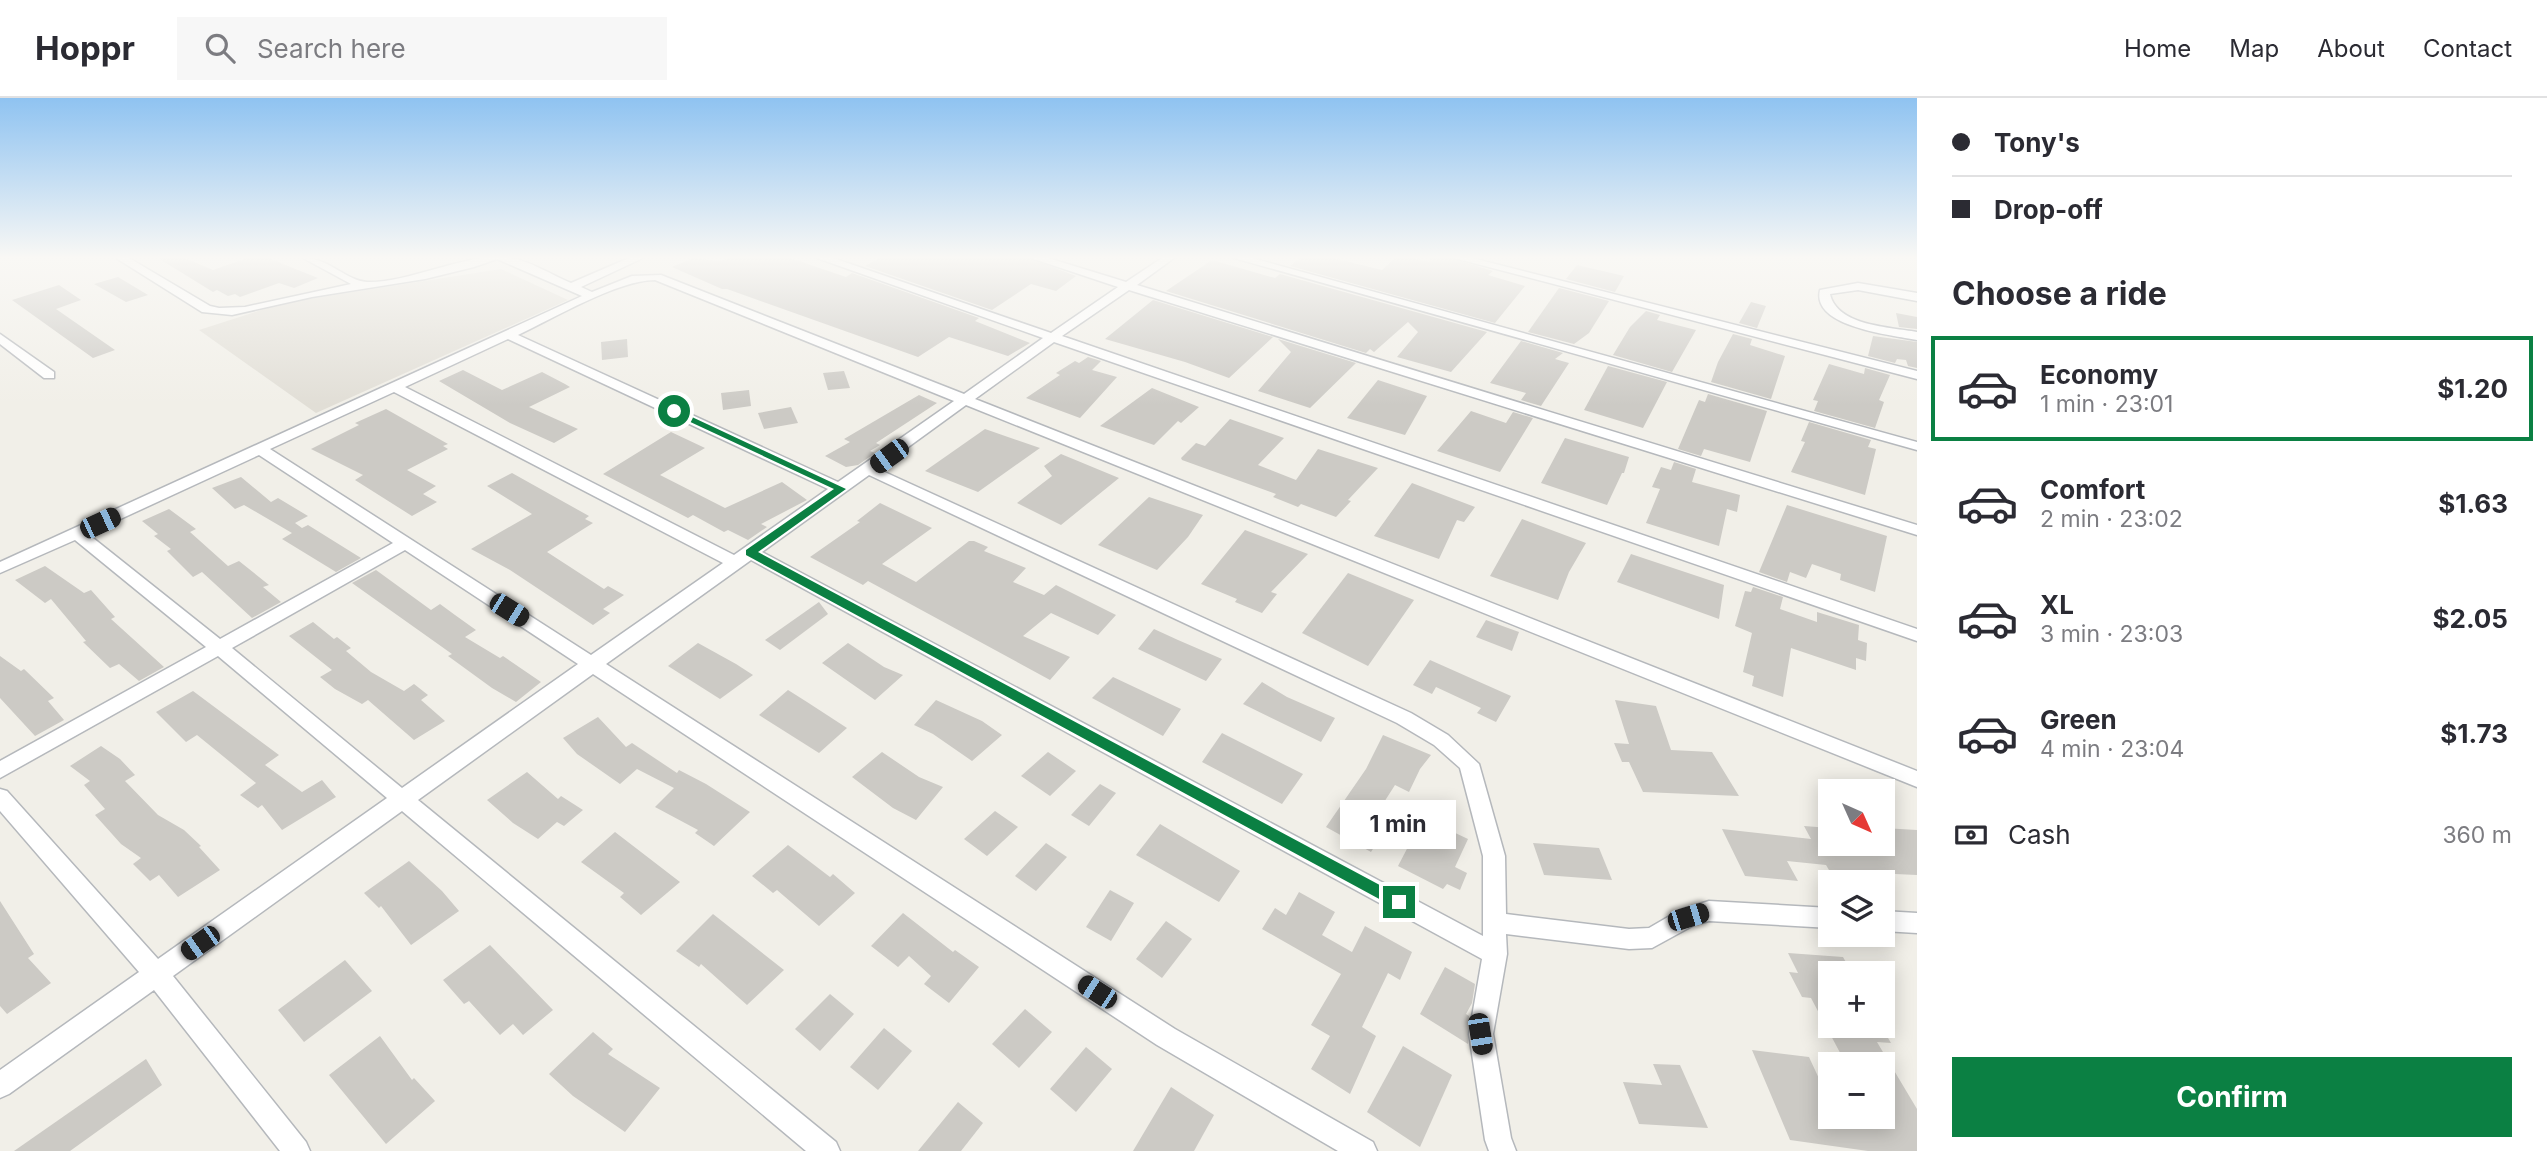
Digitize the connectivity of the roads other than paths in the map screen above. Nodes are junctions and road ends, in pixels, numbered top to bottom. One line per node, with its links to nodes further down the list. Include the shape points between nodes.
1 (203, 307): 2 (street, via 217,312)
2 (256, 307)
3 (567, 307): 11 (street)
4 (734, 307): 18 (street)
5 (966, 307): 13 (street)
6 (1097, 307): 13 (street)
7 (1192, 307): 23 (street)
8 (1416, 307): 19 (street)
9 (1652, 307): 16 (street)
10 (1827, 307): 12 (street, via 1842,318)
11 (507, 334): 17 (street); 22 (street)
12 (1917, 336)
13 (1053, 337): 18 (street); 28 (street)
14 (0, 338): 15 (street)
15 (49, 375)
16 (1917, 375)
17 (394, 387): 20 (street); 26 (street)
18 (968, 399): 21 (street); 32 (street)
19 (1917, 446)
20 (260, 449): 24 (street); 25 (street)
21 (869, 470): 22 (street); 37 (street, via 1404,718 1441,740 1469,764 1494,856)
22 (841, 489): 26 (street)
23 (1917, 530)
24 (77, 533): 27 (street); 29 (street)
25 (404, 544): 29 (street); 30 (street)
26 (743, 558): 30 (street); 39 (street)
27 (0, 568)
28 (1917, 635)
29 (218, 647): 31 (street); 34 (street)
30 (594, 663): 34 (street); 44 (street, via 1166,1037)
31 (0, 769)
32 (1917, 779)
33 (0, 797): 40 (street)
34 (402, 801): 40 (street); 43 (street)
35 (1818, 917): 37 (street, via 1709,911 1688,917 1652,938 1629,939)
36 (1895, 922): 38 (street)
37 (1494, 923): 39 (street)
38 (1917, 923)
39 (1495, 954): 45 (street, via 1480,1034)
40 (156, 974): 41 (street); 42 (street)
41 (0, 1085)
42 (297, 1151)
43 (827, 1151)
44 (1364, 1151)
45 (1503, 1151)

